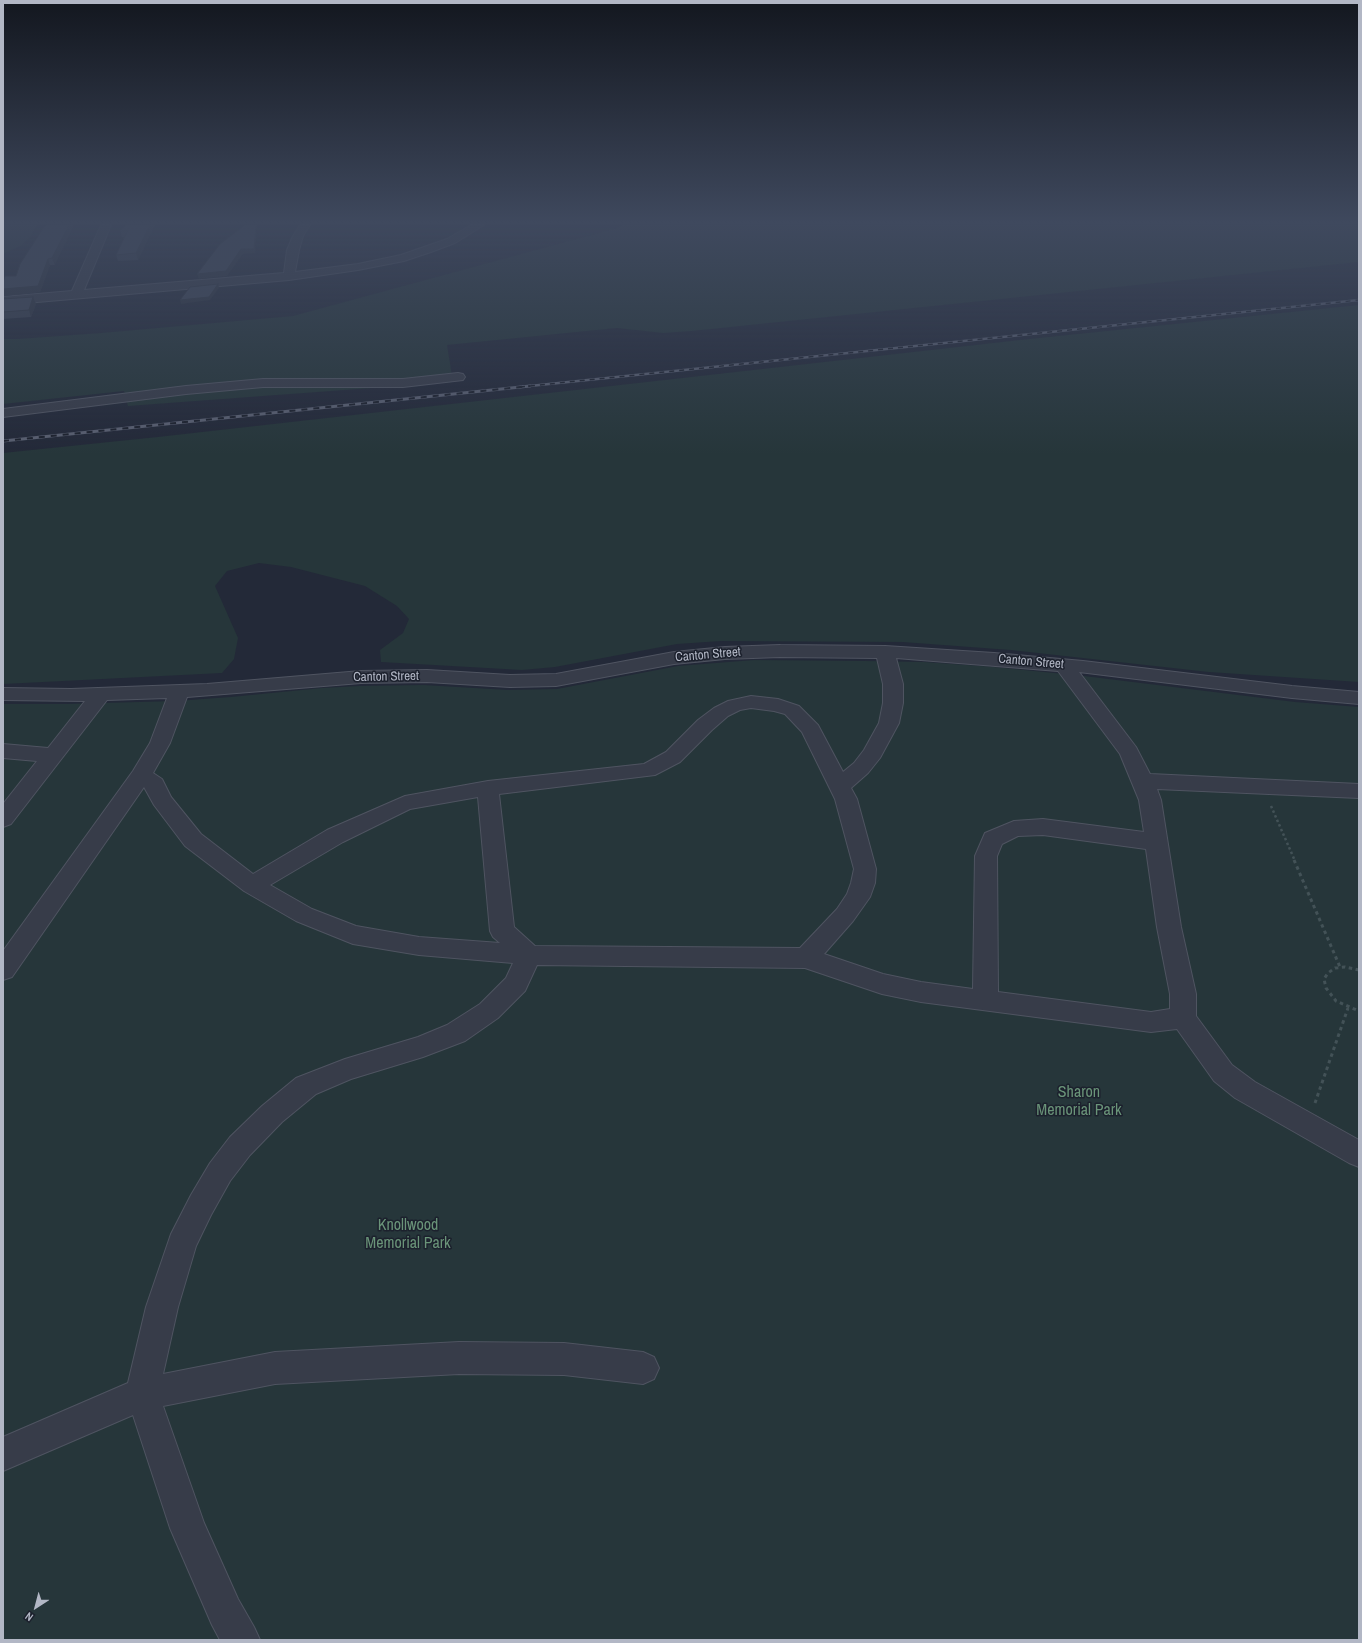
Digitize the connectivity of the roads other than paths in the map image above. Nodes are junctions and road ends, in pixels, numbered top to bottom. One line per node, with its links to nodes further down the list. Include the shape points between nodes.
1 (458, 377): 2 (street, via 403,383 255,384)
2 (3, 413)
3 (884, 652): 4 (street, Canton Street); 5 (street, Canton Street, via 780,651 703,654 556,680 361,676); 13 (street, via 893,684 889,723 873,753 861,768)
4 (1064, 665): 8 (street, Canton Street); 12 (street, via 1129,752)
5 (179, 691): 7 (street, Canton Street); 11 (street, via 160,743)
6 (3, 694): 7 (street, Canton Street)
7 (100, 694): 10 (street)
8 (1359, 698)
9 (3, 751): 10 (street)
10 (53, 755): 16 (street)
11 (141, 775): 18 (street, via 154,784 162,800 193,840); 21 (street)
12 (1143, 781): 15 (street); 17 (street, via 1150,800)
13 (840, 786): 14 (street, via 811,730 802,719 792,710 778,705 751,702 735,705 721,712 673,756 648,770); 20 (street, via 865,869 863,884 858,897 845,915)
14 (488, 788): 18 (street, via 405,803 334,836); 19 (street, via 502,931)
15 (1359, 791)
16 (3, 819)
17 (1156, 842): 22 (street, via 1043,827 1014,829 993,839 986,856); 23 (street, via 1168,927 1183,994)
18 (252, 885): 19 (street, via 304,915 353,935 419,946)
19 (529, 955): 20 (street); 26 (street, via 516,984 489,1010 456,1033 345,1070 306,1086 272,1114 240,1146 220,1172 182,1244 162,1306)
20 (806, 958): 22 (street, via 882,984)
21 (3, 970)
22 (985, 1000): 23 (street, via 1151,1022)
23 (1182, 1018): 24 (street, via 1223,1073 1245,1090)
24 (1359, 1154)
25 (643, 1368): 26 (street, via 564,1359 451,1359 275,1368)
26 (142, 1394): 27 (street); 28 (street, via 188,1528)
27 (3, 1454)
28 (241, 1640)

